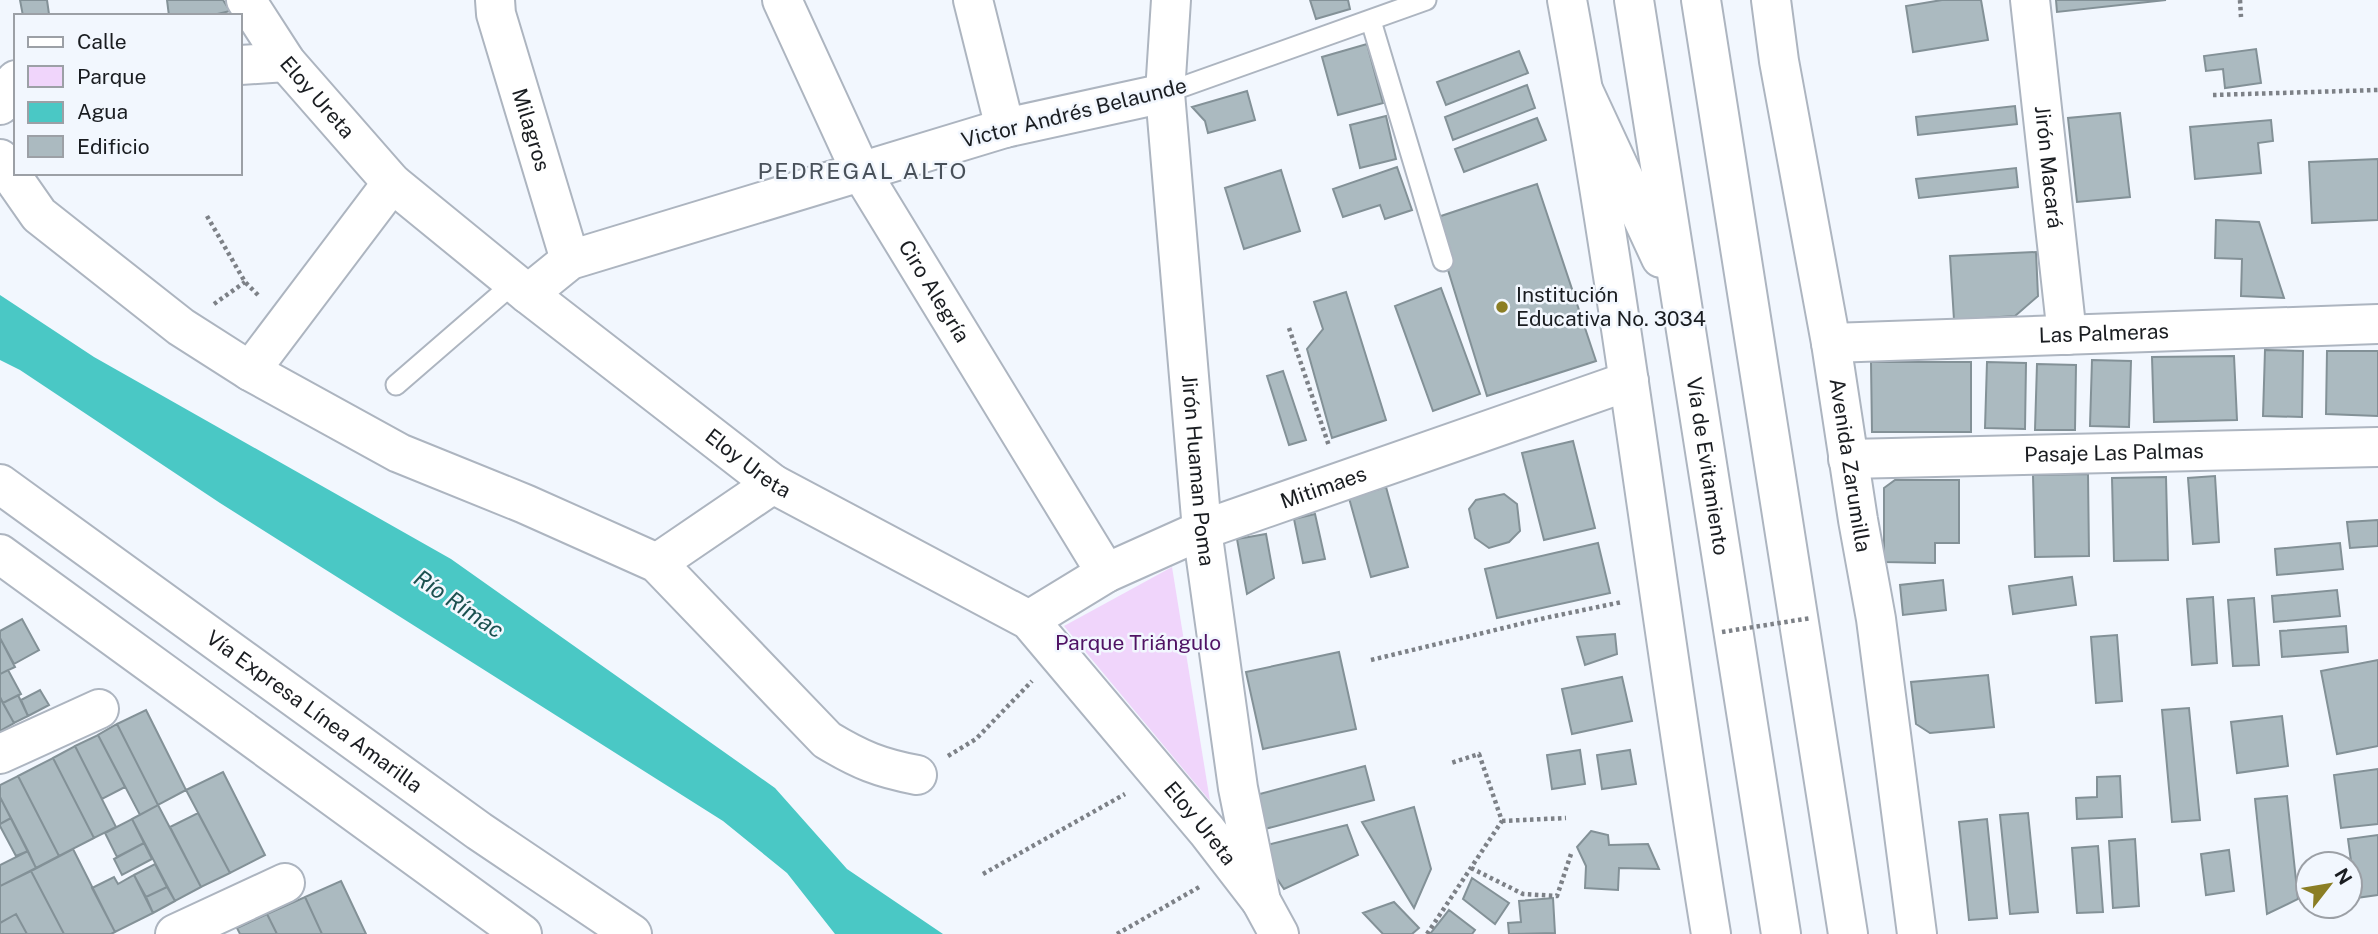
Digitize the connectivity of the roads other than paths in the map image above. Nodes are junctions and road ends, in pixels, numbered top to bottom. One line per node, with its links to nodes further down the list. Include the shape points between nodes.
1 (246, 0): 13 (main road, Eloy Ureta)
2 (495, 0): 23 (main road, Milagros)
3 (782, 0): 21 (main road, Ciro Alegría)
4 (973, 0): 19 (main road)
5 (1171, 0): 17 (main road, Jirón Huaman Poma)
6 (1426, 0): 12 (lane, Victor Andrés Belaunde)
7 (1567, 0): 16 (main road)
8 (1634, 0): 26 (main road, Vía de Evitamiento)
9 (1701, 0): 53 (main road)
10 (1771, 0): 29 (main road, Avenida Zarumilla)
11 (2029, 0): 28 (main road, Jirón Macará)
12 (1371, 20): 17 (lane, Victor Andrés Belaunde); 24 (lane)
13 (286, 62): 14 (main road); 22 (main road, Eloy Ureta)
14 (242, 65)
15 (14, 82): 18 (main road)
16 (1584, 92): 26 (main road); 31 (main road)
17 (1165, 93): 19 (main road, Victor Andrés Belaunde); 37 (main road, Jirón Huaman Poma)
18 (0, 106)
19 (1005, 128): 21 (main road, Victor Andrés Belaunde)
20 (0, 159): 30 (main road, via 39,215 181,327)
21 (861, 172): 23 (main road, Victor Andrés Belaunde); 40 (main road, Ciro Alegría)
22 (393, 183): 25 (main road, Eloy Ureta); 30 (main road)
23 (570, 260): 25 (main road, Victor Andrés Belaunde)
24 (1443, 261)
25 (522, 288): 32 (lane); 36 (main road, Eloy Ureta)
26 (1680, 299): 52 (main road, Vía de Evitamiento)
27 (2378, 324): 28 (main road, Las Palmeras)
28 (2067, 335): 29 (main road, Las Palmeras)
29 (1831, 343): 34 (main road, Avenida Zarumilla)
30 (250, 371): 39 (main road, via 399,453)
31 (1629, 381): 37 (main road, Mitimaes); 51 (main road, via 1677,729)
32 (396, 385)
33 (2378, 447): 34 (main road, Pasaje Las Palmas)
34 (1848, 459): 54 (main road, Avenida Zarumilla, via 1876,618)
35 (0, 484): 49 (main road, Vía Expresa Línea Amarilla, via 479,831)
36 (773, 484): 39 (main road); 41 (main road, Eloy Ureta)
37 (1202, 530): 40 (main road, Mitimaes); 46 (main road, Jirón Huaman Poma, via 1238,788)
38 (0, 554): 48 (main road)
39 (657, 563): 44 (main road, via 827,740 883,769)
40 (1106, 573): 41 (main road, Mitimaes)
41 (1029, 620): 46 (main road, Eloy Ureta)
42 (99, 709): 43 (main road)
43 (0, 754)
44 (917, 775)
45 (285, 883): 47 (main road)
46 (1261, 901): 50 (main road, Jirón Huaman Poma)
47 (175, 934)
48 (522, 934)
49 (632, 934)
50 (1279, 934)
51 (1711, 934)
52 (1781, 934)
53 (1848, 934)
54 (1916, 934)

